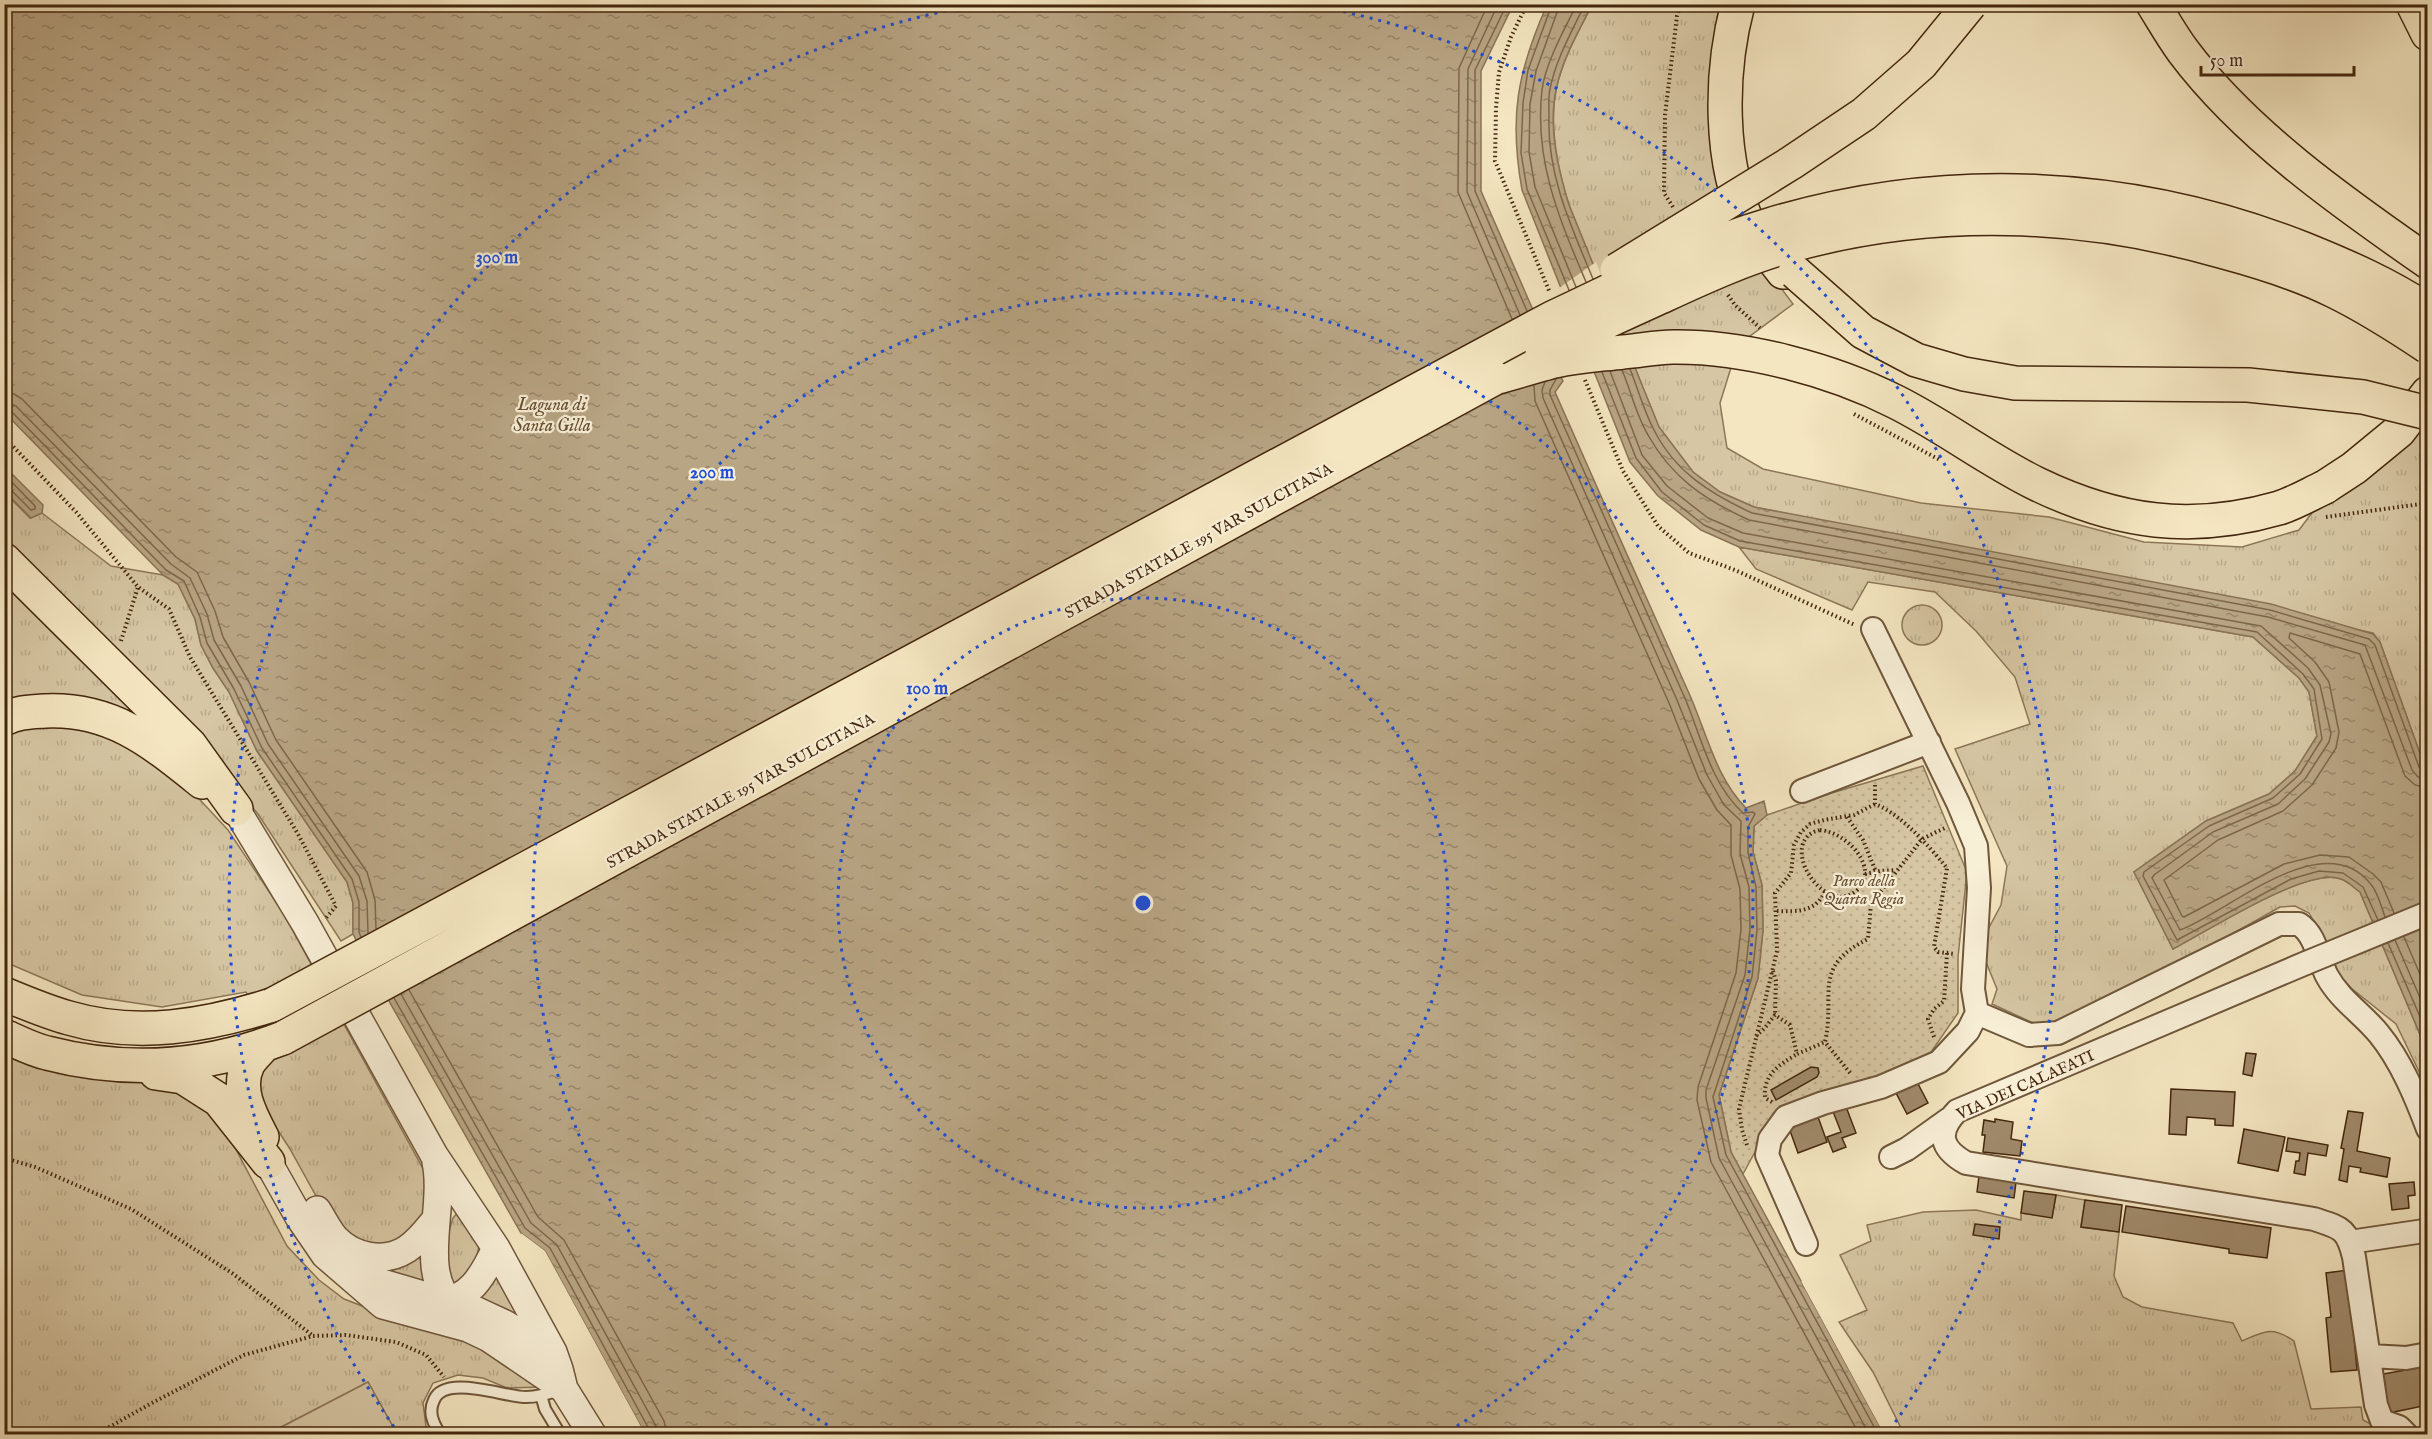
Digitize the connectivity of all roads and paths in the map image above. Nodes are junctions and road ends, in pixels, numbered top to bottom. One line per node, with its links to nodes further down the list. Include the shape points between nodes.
1 (1681, 4): 7 (path)
2 (1738, 4): 14 (highway, bridge, via 1731,30 1725,102 1734,182 1750,228 1784,272 1795,272 1863,332 1916,360 2015,384 2247,385 2363,397)
3 (1970, 4): 10 (highway, bridge, via 1921,64 1864,114 1639,255)
4 (2153, 4): 8 (highway, via 2184,51 2261,134 2302,170)
5 (2414, 4): 6 (highway)
6 (2427, 34)
7 (1668, 77)
8 (2427, 262)
9 (2427, 311): 10 (highway, STRADA STATALE 195 VAR SULCITANA, bridge, via 2343,264 2266,234 2136,201 2009,189 1913,194 1770,225 1714,243)
10 (1552, 318): 41 (highway, STRADA STATALE 195 VAR SULCITANA, bridge, via 272,1005 228,1019 159,1029 113,1027 70,1019)
11 (2427, 347): 12 (highway, STRADA STATALE 195 VAR SULCITANA, bridge, via 2333,291 2260,262 2173,237 2089,224 2001,217 1920,221 1791,245 1718,271 1582,332)
12 (1495, 378): 13 (highway, bridge, via 1570,356 1672,347 1765,358 1842,379 1896,402 2037,484 2087,505 2165,522 2209,523 2282,507 2325,487 2399,430); 46 (highway, STRADA STATALE 195 VAR SULCITANA, bridge)
13 (2427, 393)
14 (2427, 413)
15 (4, 437): 19 (path, via 76,512)
16 (2427, 503): 17 (path)
17 (2350, 513)
18 (4, 560): 21 (highway)
19 (138, 587): 21 (path); 37 (path, via 169,609 190,657 298,834 336,906)
20 (1873, 629): 23 (street)
21 (113, 668): 27 (highway, via 190,745)
22 (4, 719): 27 (highway, via 19,712 70,710 104,717 148,740)
23 (1929, 742): 24 (street); 29 (street)
24 (1870, 764): 25 (street); 26 (path)
25 (1802, 791)
26 (1875, 804): 28 (path); 30 (path, via 1888,809)
27 (236, 809): 37 (street)
28 (1846, 816): 32 (path, via 1863,840); 35 (path, via 1810,824 1801,832 1794,845 1791,873 1775,893)
29 (1966, 820): 30 (path); 39 (street, via 1976,846 1979,888)
30 (1922, 839): 31 (path); 38 (path, via 1947,868 1934,947)
31 (1897, 870): 32 (path); 47 (path, via 1871,903 1869,939 1847,951 1832,974 1827,986)
32 (1876, 872): 33 (path)
33 (1864, 874): 34 (path, via 1854,893 1837,896); 34 (path, via 1860,857 1845,838 1829,830 1814,831 1802,843 1802,858 1808,874)
34 (1825, 891): 35 (path, via 1817,905 1810,908)
35 (1777, 911): 40 (path, via 1777,951)
36 (2427, 913): 54 (street, VIA DEI CALAFATI, bridge, via 1957,1111)
37 (311, 935): 57 (street)
38 (1947, 953): 39 (path); 49 (path, via 1944,1001 1928,1019)
39 (1974, 956): 42 (street)
40 (1772, 969): 43 (path, via 1776,981); 45 (path)
41 (4, 994)
42 (1977, 1013): 49 (street, via 1968,1031); 55 (street, via 2029,1035 2058,1034 2279,924 2299,924 2310,935 2337,992 2379,1034 2406,1078)
43 (1774, 1015): 45 (path); 50 (path, via 1790,1025)
44 (4, 1036): 51 (highway, STRADA STATALE 195 VAR SULCITANA, via 46,1053)
45 (1755, 1036): 58 (path, via 1739,1109 1749,1149)
46 (274, 1042): 51 (highway, STRADA STATALE 195 VAR SULCITANA, via 189,1064); 56 (highway, via 249,1063 244,1084 245,1104)
47 (1825, 1042): 50 (path); 52 (path)
48 (1927, 1042): 49 (path)
49 (1941, 1044): 58 (street, via 1938,1062 1881,1087 1786,1117 1770,1139)
50 (1797, 1054): 53 (path, via 1769,1074 1764,1088 1765,1098)
51 (97, 1064): 56 (highway, via 183,1077 219,1100)
52 (1856, 1077)
53 (1781, 1104)
54 (1949, 1119): 59 (street); 63 (street, VIA DEI CALAFATI, via 1943,1140 1952,1155 1966,1163 2314,1219 2335,1226)
55 (2427, 1129)
56 (265, 1149): 61 (street, via 292,1172 334,1238 354,1253 393,1256 418,1241); 66 (street, via 299,1217 325,1255)
57 (434, 1155): 61 (street, via 440,1180); 65 (street)
58 (1767, 1155): 64 (street)
59 (1891, 1157)
60 (4, 1158): 69 (path, via 35,1167 130,1209 232,1273)
61 (436, 1219): 68 (street, via 434,1261 438,1286)
62 (2427, 1229): 63 (street)
63 (2350, 1242): 71 (street)
64 (1806, 1244)
65 (496, 1248): 68 (street, via 485,1272 471,1289); 73 (street, via 553,1352)
66 (345, 1272): 67 (street); 68 (street)
67 (368, 1292): 68 (street, via 404,1301); 72 (street, via 383,1305 489,1338)
68 (448, 1302): 72 (street, via 518,1345); 73 (street, via 505,1324 528,1339)
69 (313, 1336): 74 (path, via 346,1335 396,1342 426,1355); 75 (path, via 244,1355)
70 (2427, 1354): 71 (street, via 2406,1358)
71 (2370, 1356): 79 (street, via 2382,1421)
72 (525, 1361): 73 (street)
73 (555, 1384): 74 (lane, via 525,1397); 77 (lane, via 545,1409); 78 (street)
74 (453, 1386): 76 (lane, via 436,1395 430,1408)
75 (97, 1434)
76 (440, 1434)
77 (560, 1434)
78 (592, 1434)
79 (2406, 1434)

